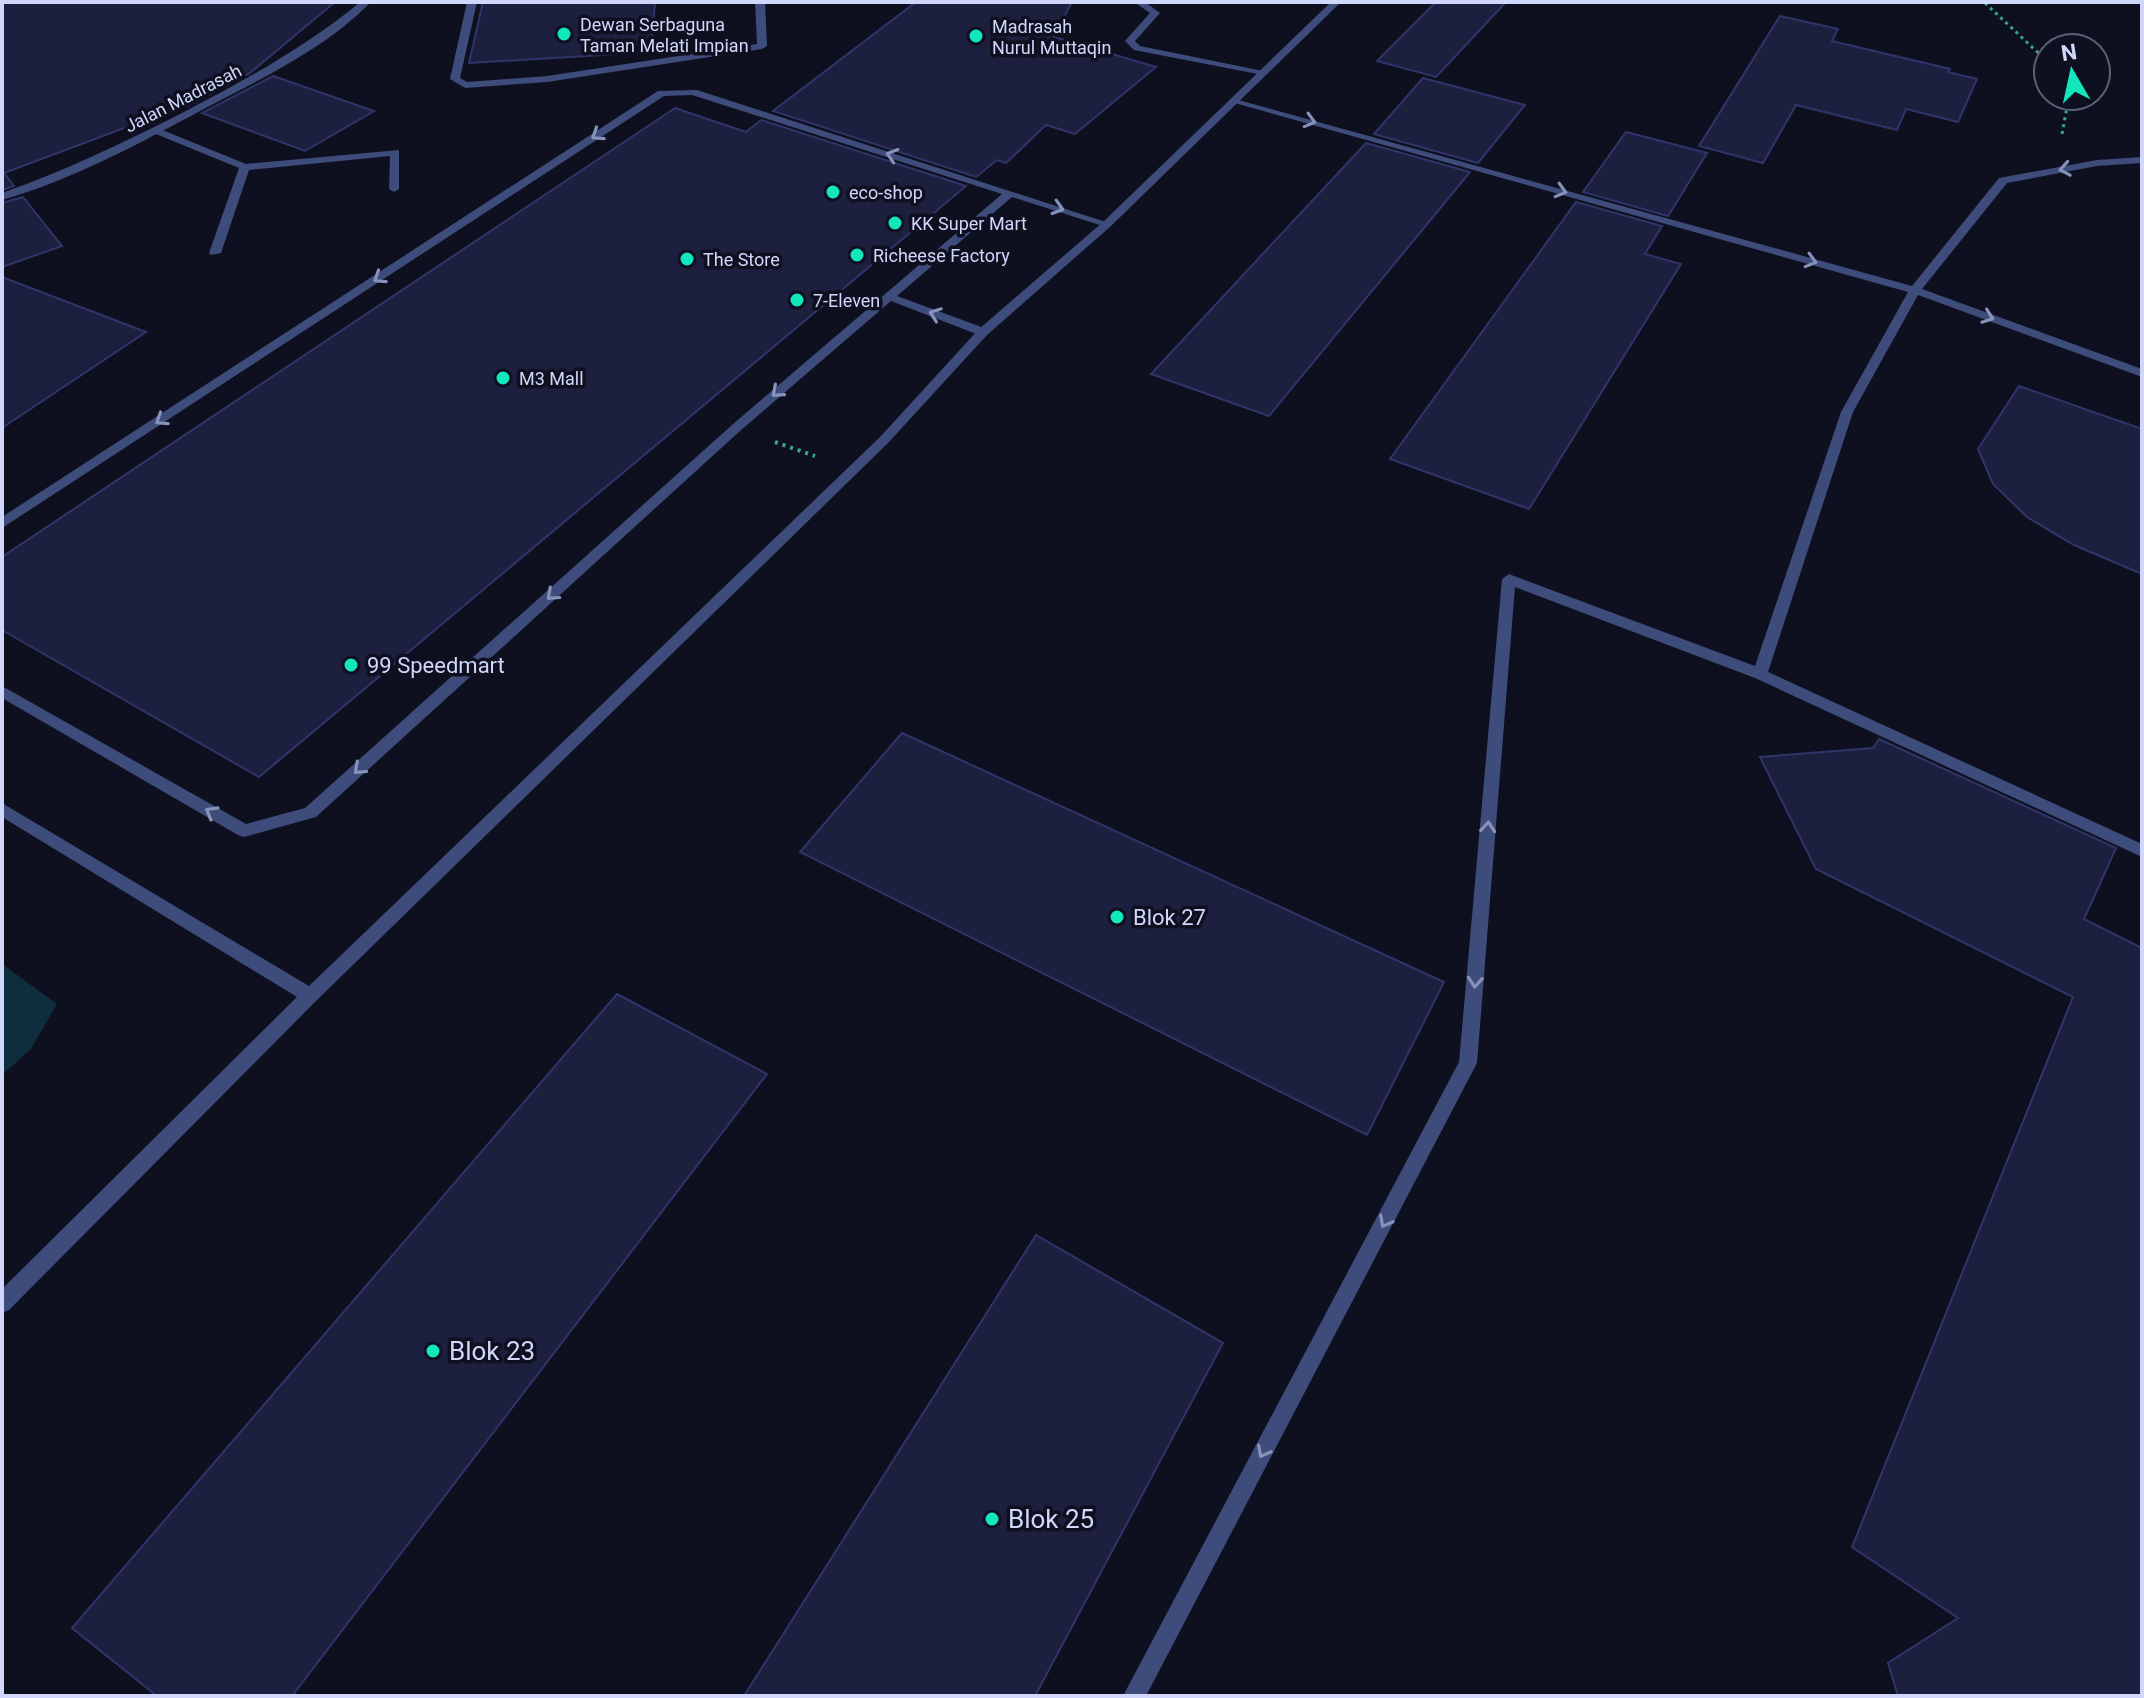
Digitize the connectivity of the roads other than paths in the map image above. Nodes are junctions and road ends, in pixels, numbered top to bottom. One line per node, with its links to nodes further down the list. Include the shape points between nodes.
1 (366, 2): 8 (street, Jalan Madrasah, via 340,25 260,75)
2 (472, 2): 3 (street, via 455,79 465,85 547,79 762,46)
3 (760, 2)
4 (1139, 2): 6 (street, via 1155,13 1130,41 1137,48)
5 (1336, 2): 6 (street)
6 (1263, 72): 7 (street)
7 (1235, 100): 14 (street); 16 (street, one-way to 16)
8 (155, 130): 10 (street); 13 (street, Jalan Madrasah, via 84,167)
9 (2142, 160): 16 (street, one-way to 16, via 2003,180)
10 (245, 167): 11 (street, via 395,152); 15 (street)
11 (394, 189)
12 (1010, 193): 14 (street, one-way to 14); 17 (street); 20 (street, one-way to 20, via 693,92 662,93)
13 (2, 197)
14 (1107, 224): 18 (street)
15 (215, 253)
16 (1915, 290): 19 (street, one-way to 19); 21 (street, via 1847,412)
17 (887, 296): 18 (street, one-way to 17); 22 (street, one-way to 22, via 310,813 244,831)
18 (983, 332): 25 (street, via 853,469)
19 (2142, 373)
20 (2, 523)
21 (1760, 674): 24 (street); 27 (street, via 1509,579 1468,1063)
22 (2, 691)
23 (2, 809): 25 (street)
24 (2142, 851)
25 (310, 996): 26 (street)
26 (2, 1303)
27 (1134, 1696)

